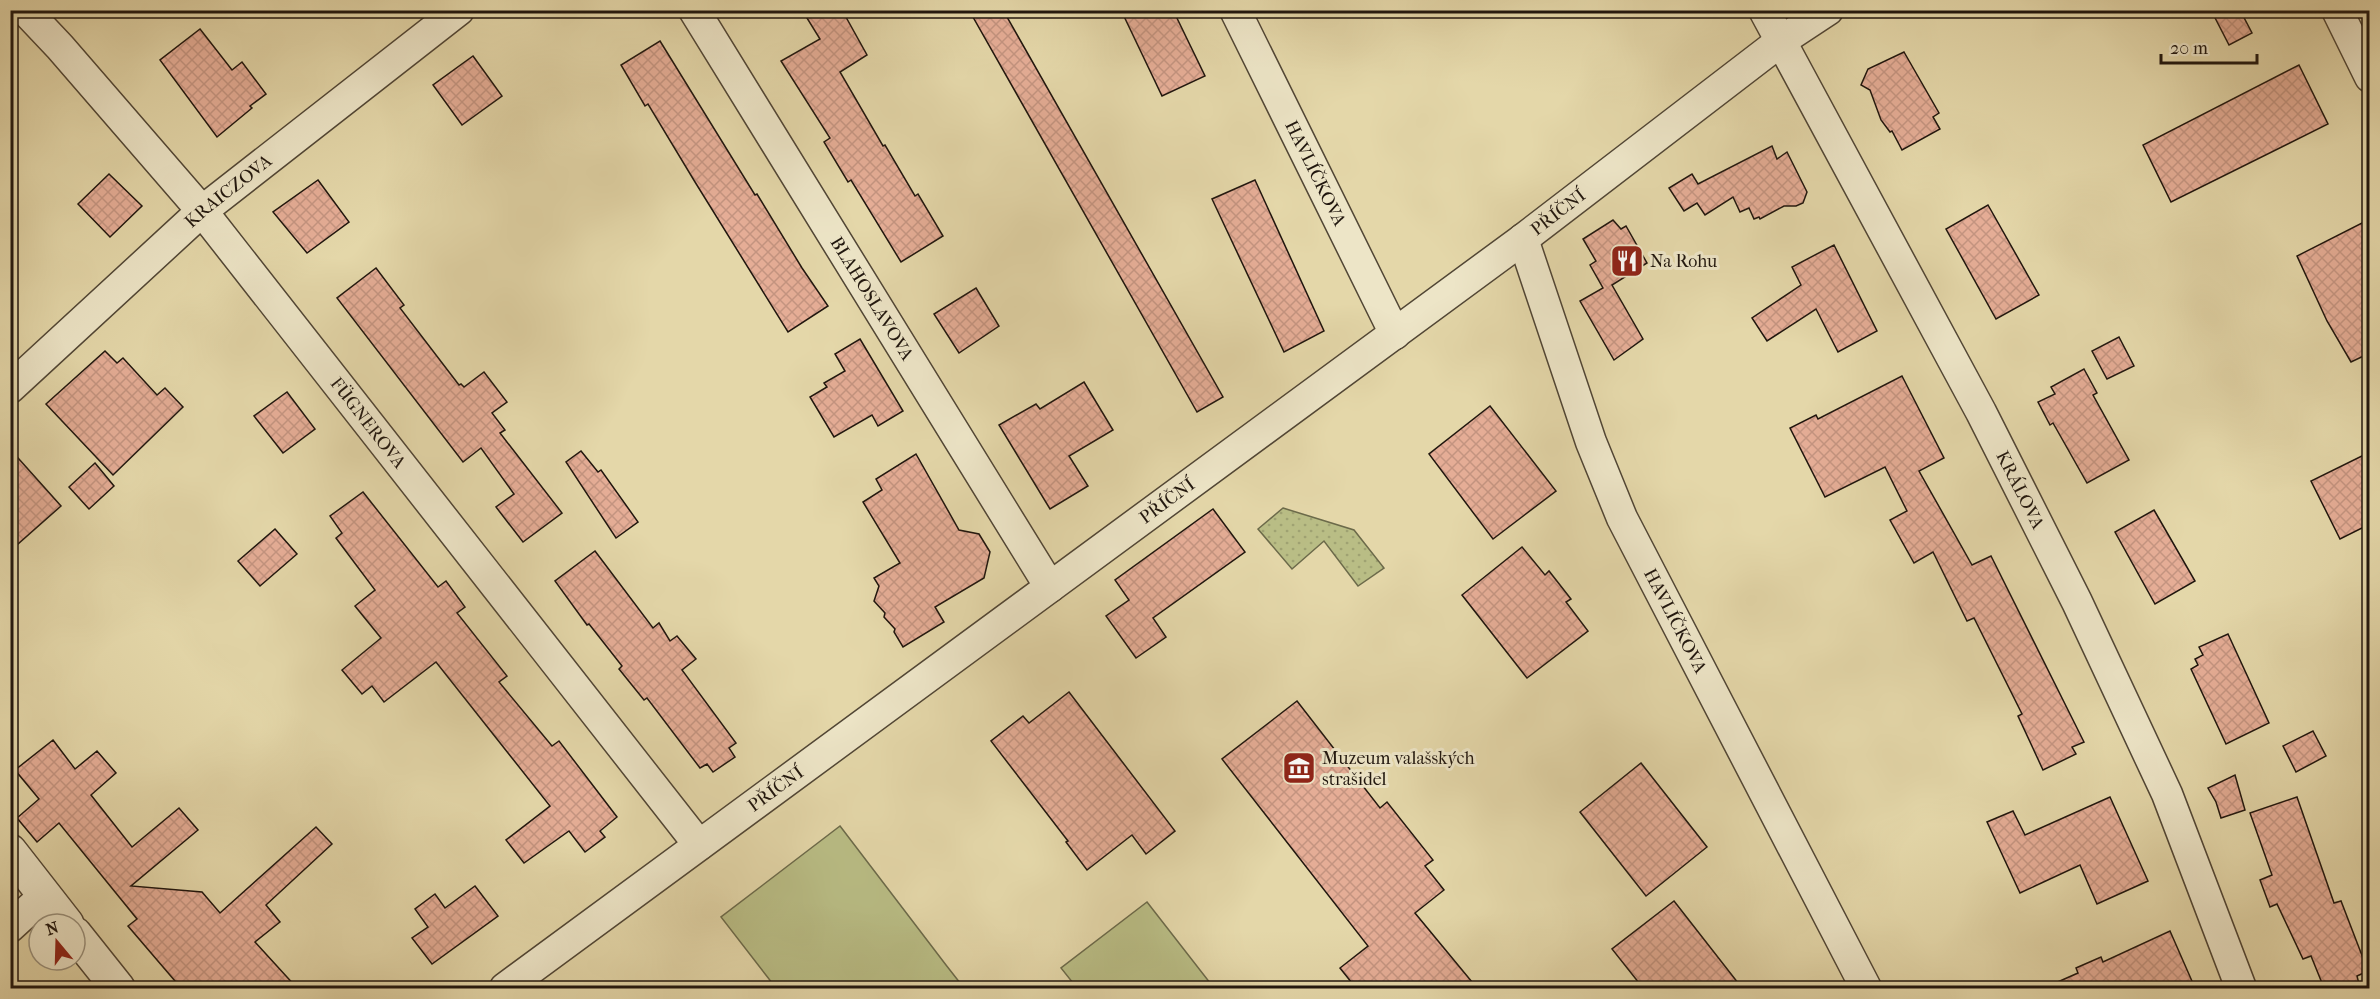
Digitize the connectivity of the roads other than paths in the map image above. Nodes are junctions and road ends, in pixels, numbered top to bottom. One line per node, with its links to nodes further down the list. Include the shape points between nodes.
1 (25, 10): 10 (street, FÜGNEROVA)
2 (459, 10): 10 (street, KRAICZOVA)
3 (694, 10): 14 (street, BLAHOSLAVOVA)
4 (1236, 10): 12 (street, HAVLÍČKOVA)
5 (1764, 10): 8 (street, KRÁLOVA)
6 (1828, 10): 8 (street, PŘÍČNÍ)
7 (2337, 10): 9 (street)
8 (1781, 41): 11 (street, PŘÍČNÍ); 24 (street, KRÁLOVA, via 1981,412 2077,602 2167,794)
9 (2370, 77)
10 (202, 211): 13 (street, KRAICZOVA); 15 (street, FÜGNEROVA)
11 (1523, 239): 12 (street, PŘÍČNÍ); 23 (street, HAVLÍČKOVA, via 1591,442 1622,518)
12 (1395, 334): 14 (street, PŘÍČNÍ)
13 (10, 388)
14 (1050, 587): 15 (street, PŘÍČNÍ)
15 (699, 845): 22 (street, PŘÍČNÍ)
16 (10, 852): 17 (street)
17 (45, 895): 18 (street); 19 (street)
18 (58, 912)
19 (10, 927)
20 (87, 949): 21 (street)
21 (118, 988)
22 (504, 988)
23 (1866, 988)
24 (2241, 988)

